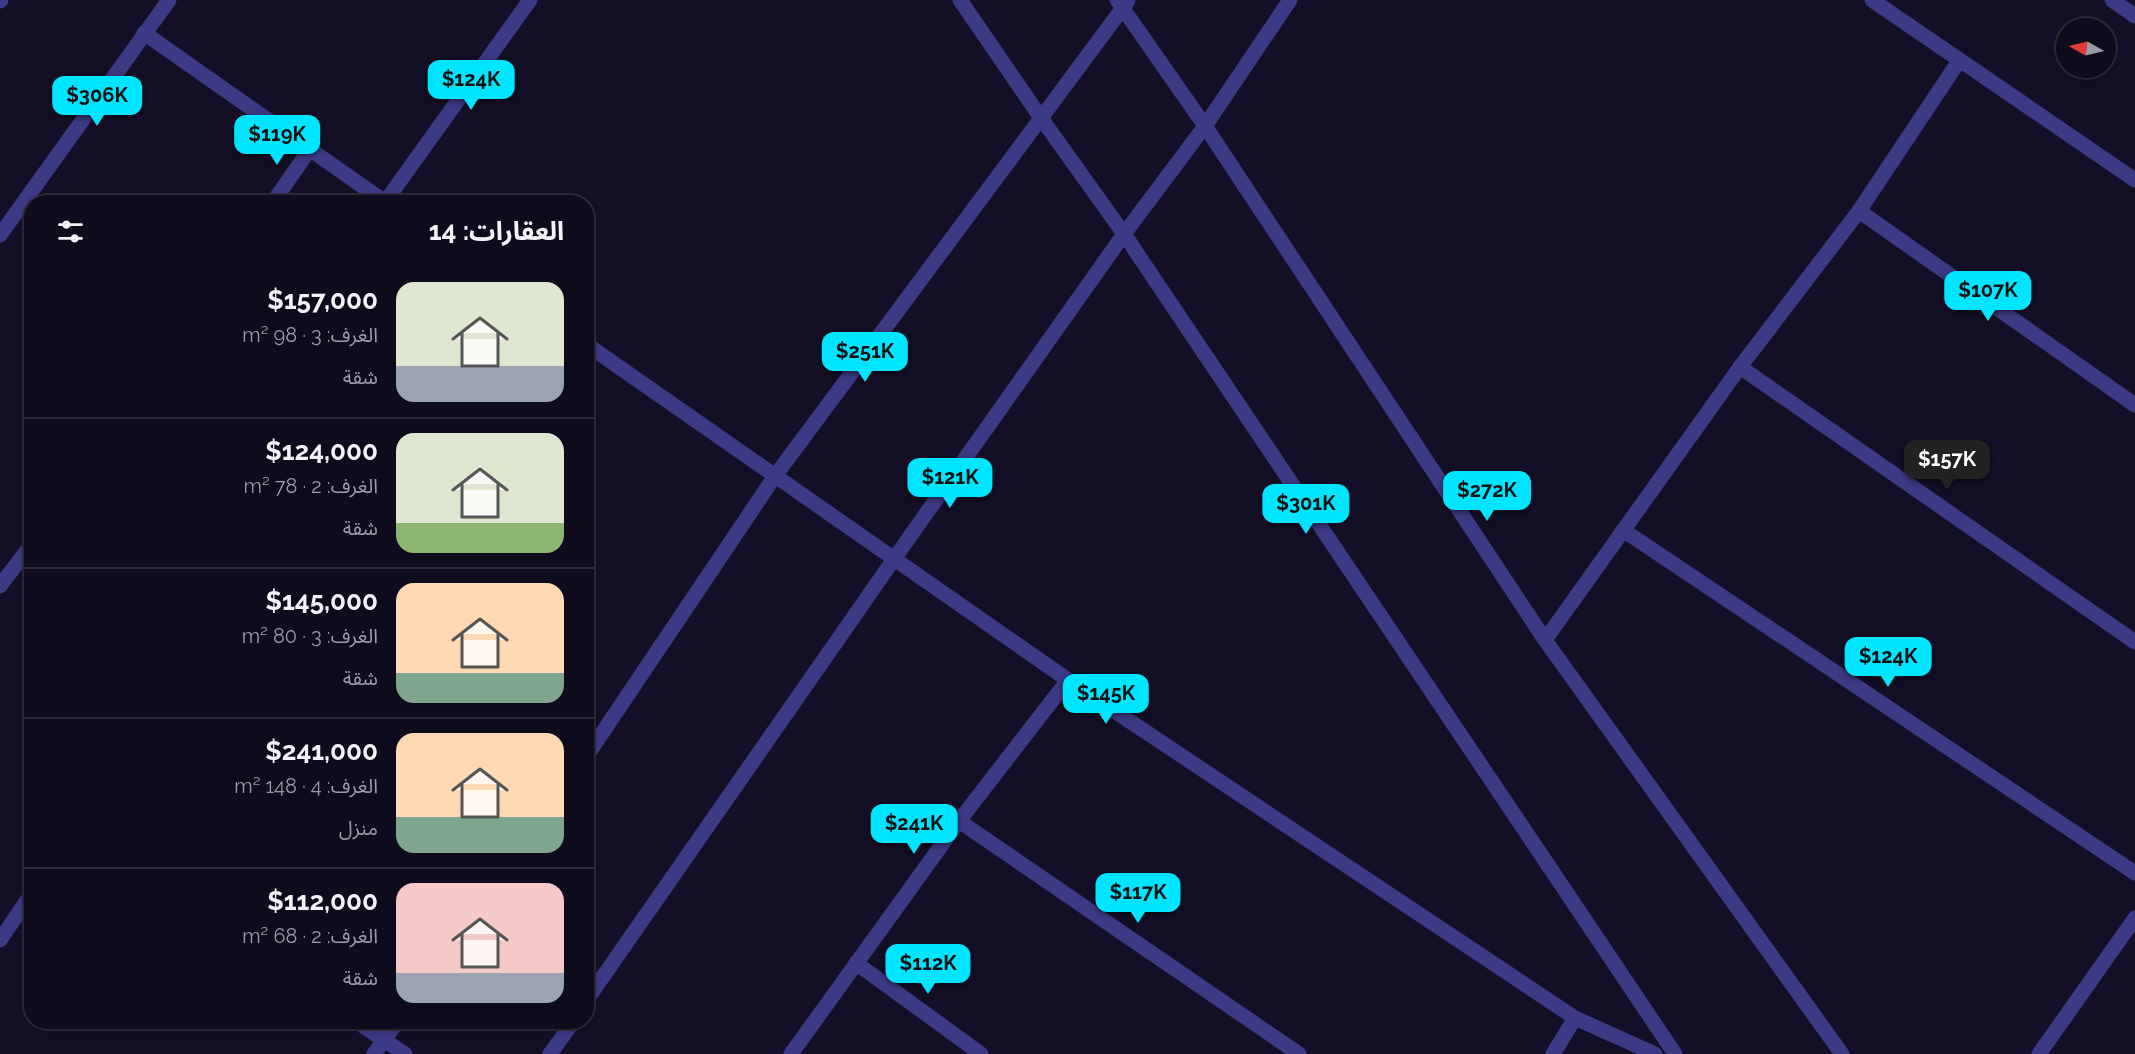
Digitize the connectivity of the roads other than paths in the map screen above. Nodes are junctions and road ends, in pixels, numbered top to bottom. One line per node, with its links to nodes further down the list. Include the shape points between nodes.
1 (169, 0): 10 (street)
2 (531, 0): 19 (street)
3 (960, 0): 12 (street)
4 (1290, 0): 13 (street)
5 (1872, 0): 8 (street)
6 (2112, 0): 9 (street)
7 (1123, 3): 12 (street); 13 (street)
8 (1890, 5): 11 (street)
9 (2135, 16)
10 (144, 33): 14 (street); 16 (street)
11 (1959, 61): 15 (street); 21 (street)
12 (1041, 118): 22 (street); 27 (street)
13 (1205, 126): 22 (street); 32 (street)
14 (310, 149): 17 (street); 18 (street)
15 (2135, 180)
16 (29, 195)
17 (278, 195)
18 (375, 195)
19 (390, 195)
20 (24, 201): 23 (street)
21 (1859, 211): 25 (street); 26 (street)
22 (1124, 234): 30 (street); 56 (street)
23 (0, 235)
24 (594, 350): 27 (street)
25 (1740, 367): 28 (street); 33 (street)
26 (2135, 405)
27 (775, 476): 30 (street); 35 (street)
28 (1623, 530): 32 (street); 37 (street)
29 (24, 554): 31 (street)
30 (894, 559): 34 (street); 42 (street)
31 (0, 586)
32 (1545, 640): 57 (street)
33 (2135, 642)
34 (1068, 680): 36 (street); 43 (street)
35 (594, 745)
36 (959, 821): 41 (street); 53 (street)
37 (2135, 873)
38 (24, 904): 40 (street)
39 (2135, 918): 58 (street)
40 (0, 940)
41 (856, 963): 51 (street); 52 (street)
42 (594, 990)
43 (1575, 1018): 54 (street); 55 (street)
44 (368, 1029): 47 (street)
45 (392, 1029): 47 (street)
46 (568, 1029): 50 (street)
47 (384, 1040): 48 (street); 49 (street)
48 (374, 1054)
49 (405, 1054)
50 (550, 1054)
51 (791, 1054)
52 (981, 1054)
53 (1299, 1054)
54 (1553, 1054)
55 (1655, 1054)
56 (1675, 1054)
57 (1842, 1054)
58 (2038, 1054)

